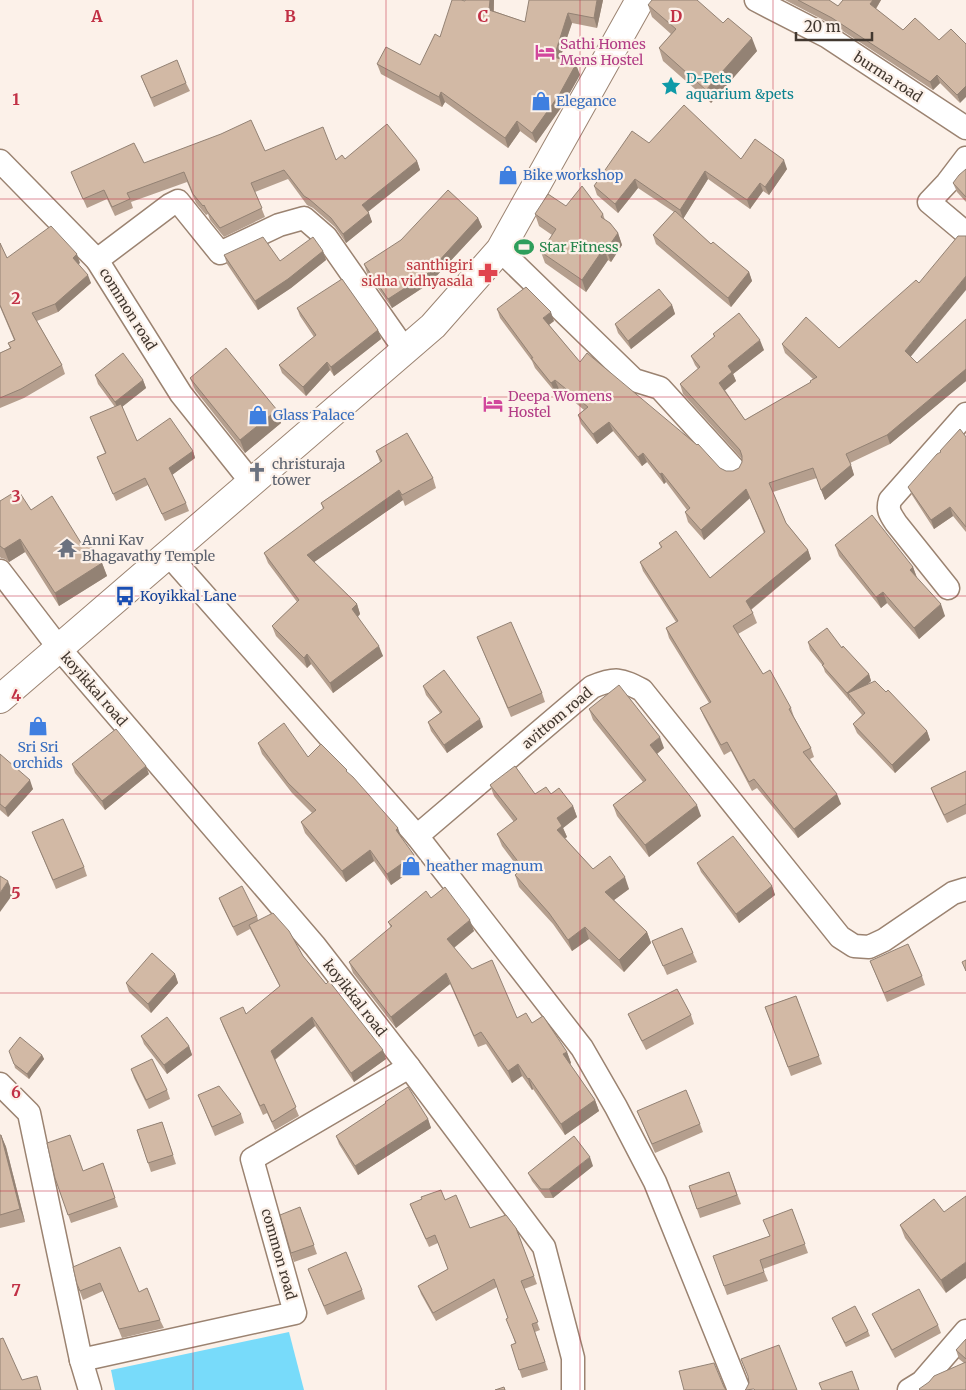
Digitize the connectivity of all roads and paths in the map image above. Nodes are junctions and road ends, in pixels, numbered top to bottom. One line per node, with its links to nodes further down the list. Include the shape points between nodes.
1 (640, 0): 7 (main road)
2 (756, 0): 3 (street, burma road, via 828,37)
3 (966, 128)
4 (966, 158): 6 (street, via 929,202)
5 (0, 161): 8 (street)
6 (966, 233)
7 (500, 250): 9 (main road, via 433,326); 11 (street, via 634,380 660,388)
8 (97, 260): 9 (street, common road, via 178,201 220,253 279,225 304,218 326,237); 12 (street, common road, via 181,394)
9 (405, 350): 12 (main road)
10 (966, 414): 15 (street, via 890,500 888,508 890,515)
11 (733, 468)
12 (252, 483): 13 (main road)
13 (168, 554): 16 (main road); 18 (street)
14 (0, 571): 16 (street, koyikkal road)
15 (948, 588)
16 (59, 648): 17 (main road); 20 (street, koyikkal road, via 315,946)
17 (0, 699)
18 (417, 836): 19 (street, avittom road, via 592,687 608,680 624,681 642,690 840,937 854,946 869,946 884,940 954,893); 26 (street, via 582,1048 655,1182)
19 (966, 889)
20 (409, 1067): 23 (street, common road, via 252,1159 295,1313); 25 (street, koyikkal road, via 544,1247 573,1358)
21 (0, 1084): 23 (street, via 29,1113)
22 (966, 1332): 27 (street, via 922,1382)
23 (81, 1360): 24 (street)
24 (90, 1390)
25 (573, 1390)
26 (739, 1390)
27 (909, 1390)

